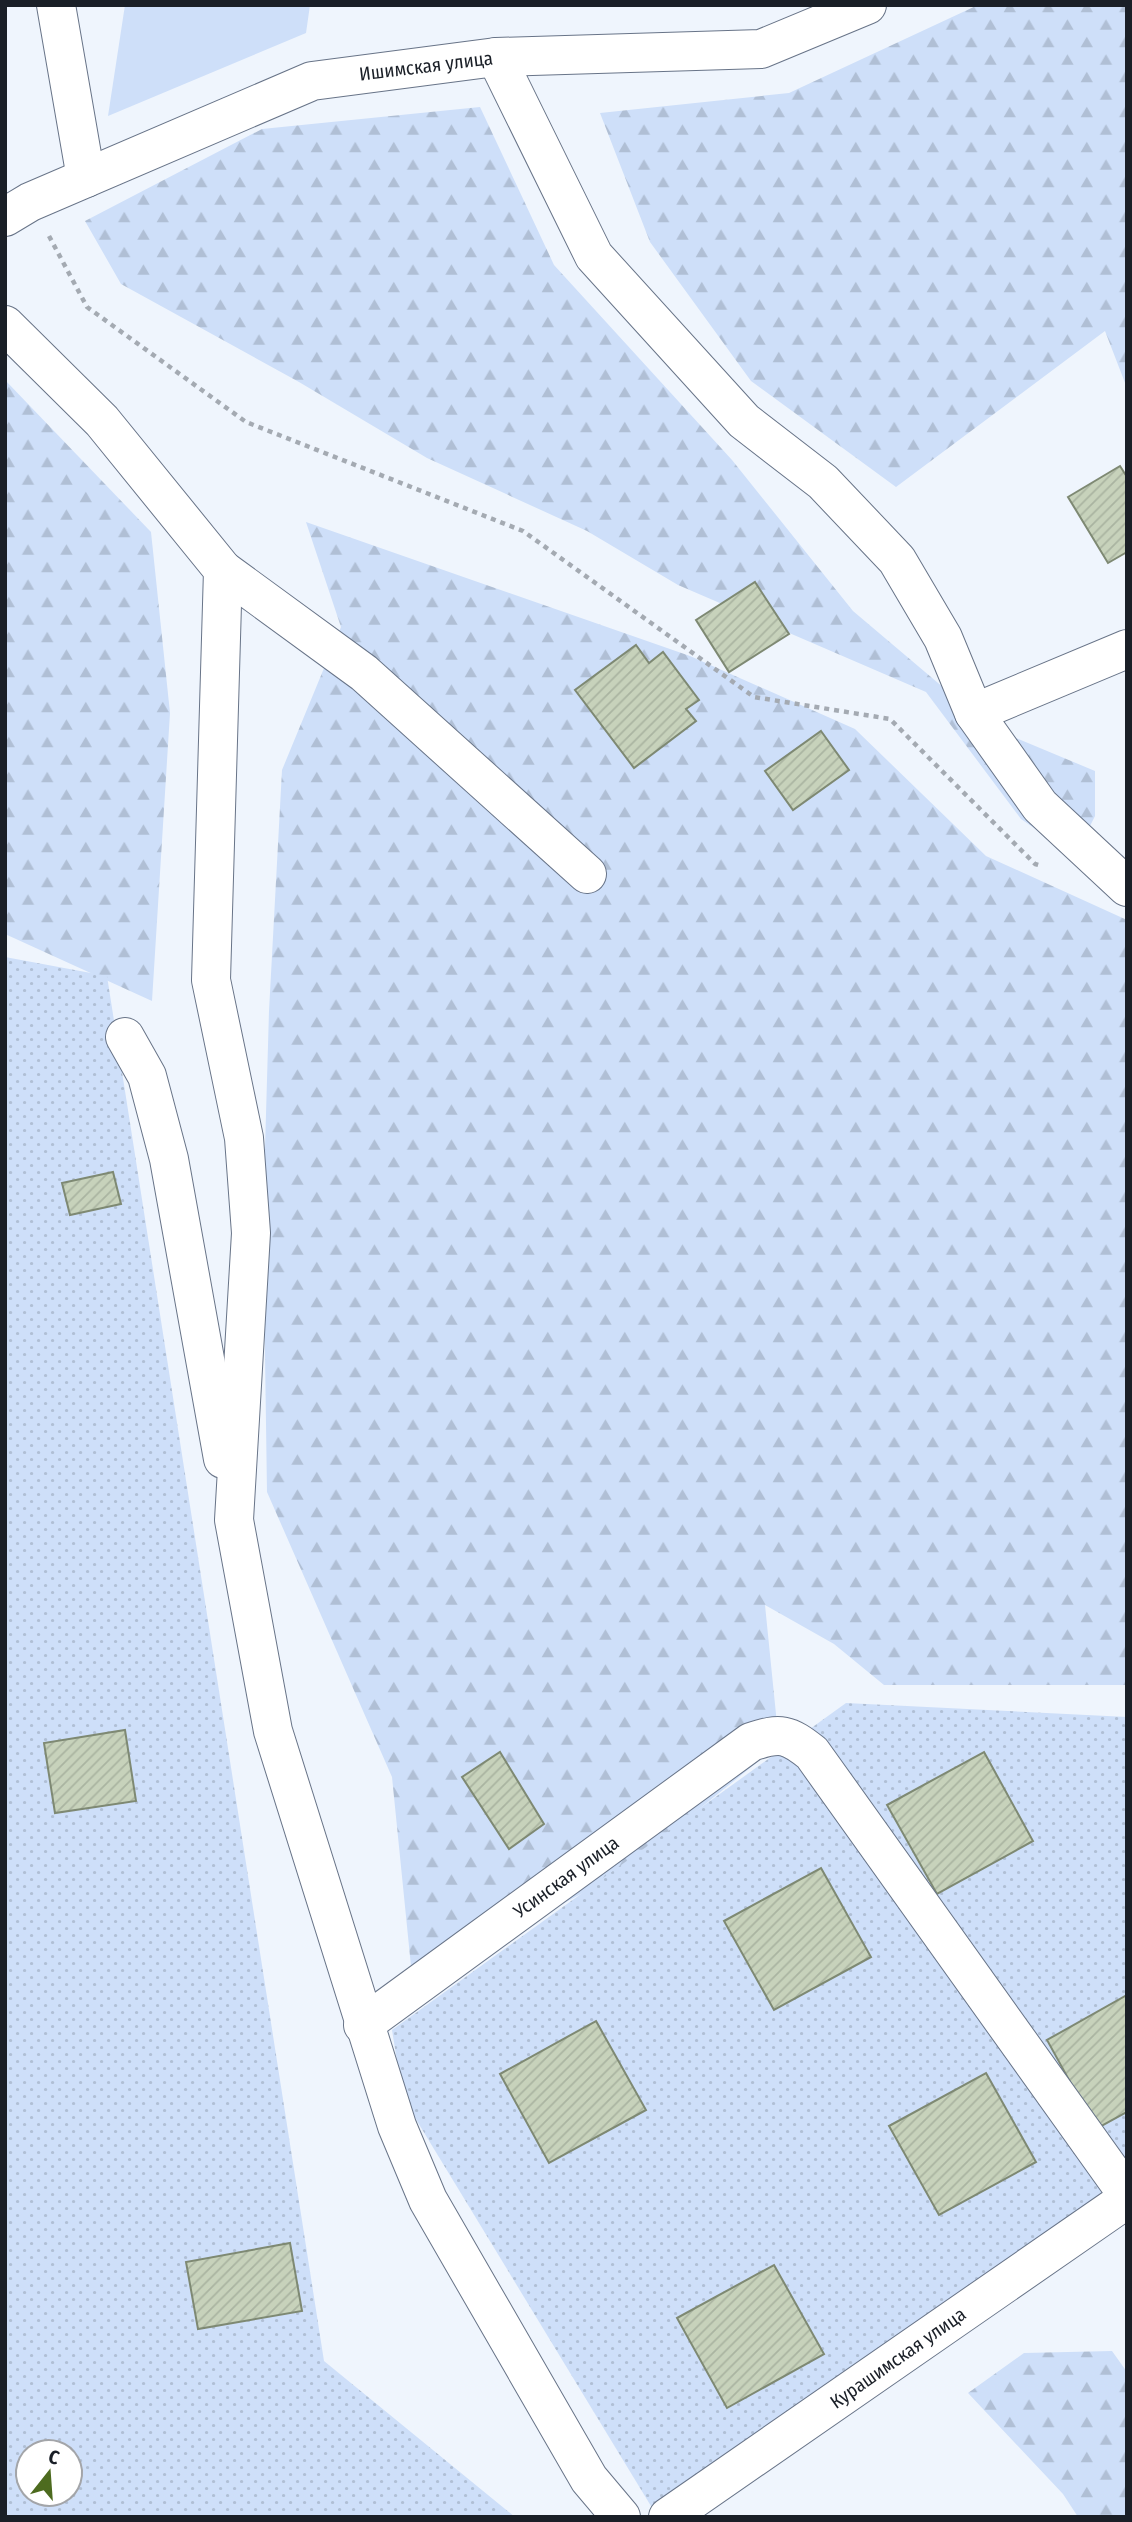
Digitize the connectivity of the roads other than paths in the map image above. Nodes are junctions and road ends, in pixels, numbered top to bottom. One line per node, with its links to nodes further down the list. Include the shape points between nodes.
1 (56, 5): 4 (street)
2 (867, 5): 3 (street, Ишимская улица, via 761,49)
3 (496, 57): 4 (street, Ишимская улица, via 312,81); 9 (street, via 594,256 744,421 823,482 897,560 943,638)
4 (86, 178): 5 (street, Ишимская улица)
5 (18, 209)
6 (5, 325): 7 (street, via 102,421)
7 (223, 570): 10 (street, via 364,673); 13 (street, via 211,980 244,1138 251,1233)
8 (1127, 649): 9 (street)
9 (974, 713): 11 (street, via 1040,806)
10 (587, 874)
11 (1127, 887)
12 (125, 1037): 13 (street, via 147,1076 169,1159)
13 (234, 1520): 14 (street, via 273,1731)
14 (363, 2025): 15 (street, Усинская улица, via 751,1742 772,1735 792,1737 812,1753); 16 (street, via 428,2200 589,2479)
15 (1127, 2197): 17 (street, Курашимская улица)
16 (621, 2517)
17 (668, 2517)

